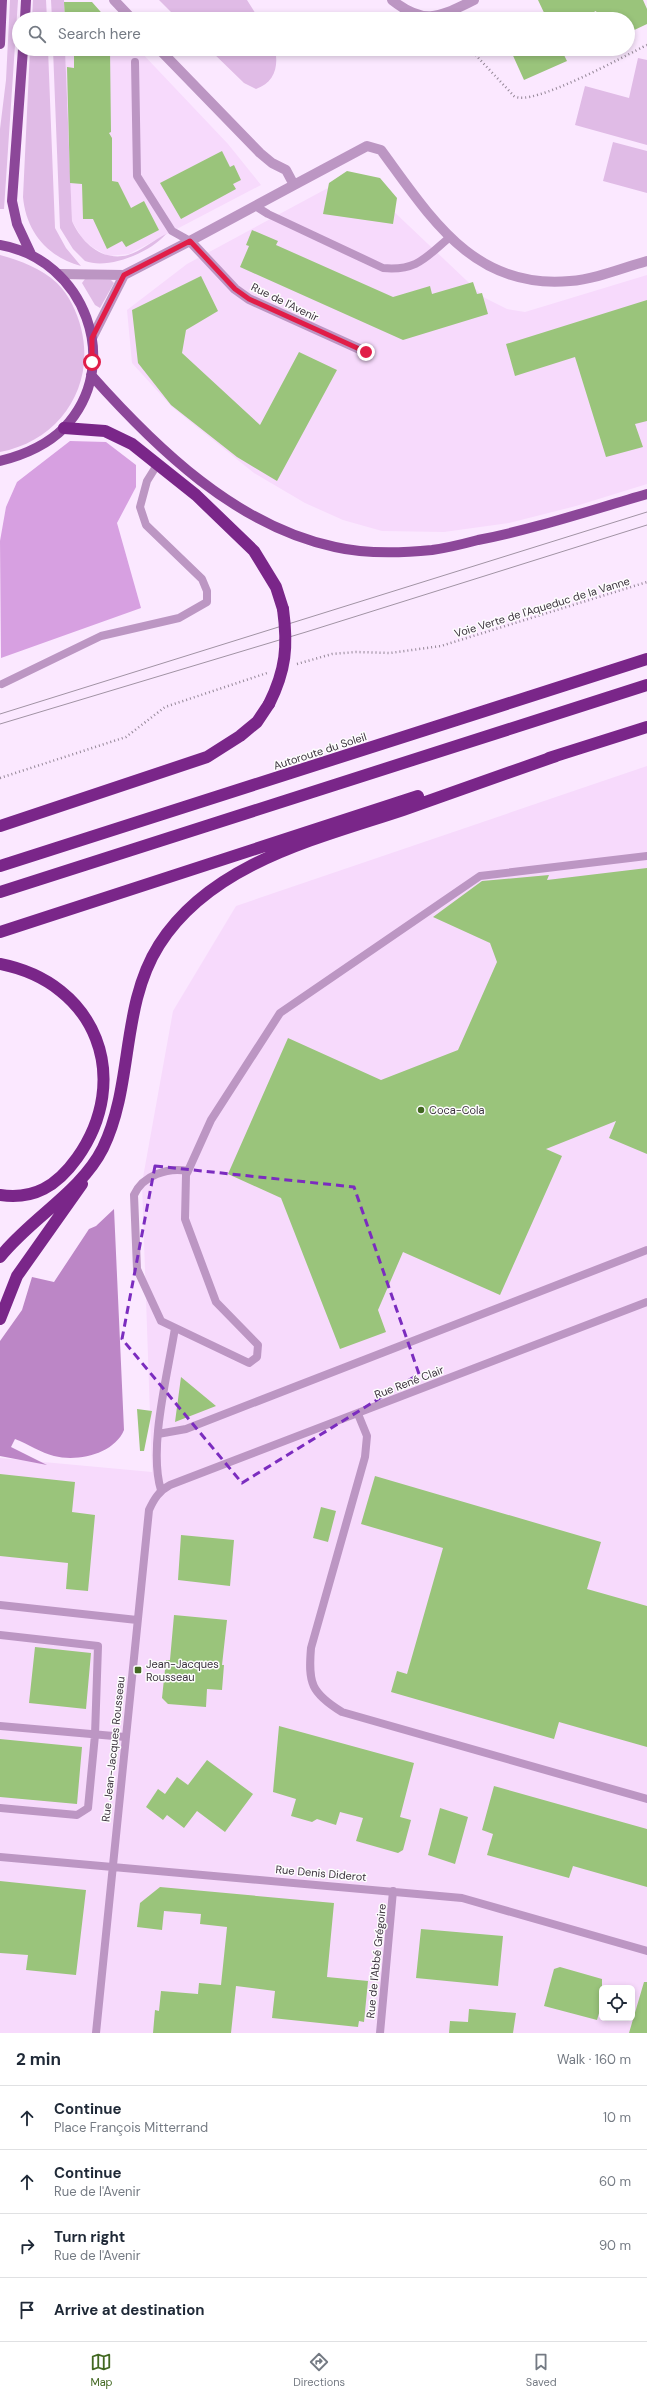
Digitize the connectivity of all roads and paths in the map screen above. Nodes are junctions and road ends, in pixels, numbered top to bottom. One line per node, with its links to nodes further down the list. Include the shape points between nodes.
1 (2, 0): 10 (main road)
2 (26, 0): 6 (main road)
3 (114, 0): 7 (street)
4 (392, 0): 8 (street)
5 (474, 0): 9 (street)
6 (25, 12)
7 (125, 12)
8 (408, 12)
9 (445, 12)
10 (0, 44)
11 (647, 45): 12 (path)
12 (635, 51)
13 (22, 56): 23 (main road, via 12,202 17,224)
14 (167, 56): 18 (street, via 260,154 286,170)
15 (477, 56): 16 (path, via 514,96 521,99 557,89)
16 (624, 56)
17 (135, 62): 21 (lane, via 137,176 172,231)
18 (294, 185): 19 (street); 20 (street, via 367,146 381,150 435,223)
19 (255, 206): 20 (lane, via 383,268 401,270 416,265); 21 (street)
20 (450, 237): 24 (street, via 462,249 487,266 528,280 572,281)
21 (190, 241): 26 (street); 28 (street, Rue de l'Avenir, via 235,289 249,299)
22 (0, 245): 23 (main road)
23 (32, 254): 25 (main road)
24 (647, 260)
25 (59, 274): 26 (street); 27 (main road, via 82,306)
26 (124, 275): 27 (street)
27 (92, 338): 29 (main road)
28 (366, 352)
29 (91, 375): 30 (main road, via 83,399); 33 (main road, via 117,404 190,474 249,513 291,533 335,548 373,551 433,550 530,529)
30 (64, 428): 31 (main road, via 31,451); 32 (highway, via 105,431 132,444)
31 (0, 461)
32 (157, 465): 38 (lane, via 147,481 140,507 146,525 202,579 208,602 179,618 101,636); 43 (highway, bridge, via 196,495 254,550 276,587 287,633 286,655 279,685 257,722 207,757)
33 (647, 494)
34 (647, 582): 36 (path, Voie Verte de l'Aqueduc de la Vanne, via 441,646 390,653 332,654)
35 (647, 659): 45 (highway, Autoroute du Soleil)
36 (290, 666)
37 (275, 671): 42 (path, via 165,707 126,737)
38 (2, 684)
39 (647, 686): 46 (highway)
40 (647, 726): 41 (highway)
41 (556, 756): 47 (highway, via 401,801); 49 (highway, via 311,839 233,876 188,908 158,947 142,982 133,1016 120,1098 108,1135)
42 (0, 778)
43 (0, 826)
44 (647, 856): 50 (lane, via 480,876 306,995 280,1013 211,1120)
45 (0, 866)
46 (0, 892)
47 (0, 932)
48 (0, 964): 51 (highway, via 32,973 45,980 80,1009 99,1047 105,1077 101,1109 90,1138 62,1178 32,1195)
49 (94, 1163): 53 (highway, via 63,1197 15,1237); 55 (highway, via 75,1197 17,1276)
50 (188, 1171): 56 (lane, via 174,1168 161,1172 139,1184 134,1195 136,1269 161,1321); 56 (lane, via 185,1219 216,1302 258,1345 257,1357 249,1363)
51 (0, 1195)
52 (647, 1250): 58 (lane, via 186,1430)
53 (0, 1257)
54 (647, 1302): 57 (lane, Rue René Clair)
55 (0, 1319)
56 (175, 1328): 58 (lane)
57 (358, 1414): 59 (lane, Rue René Clair); 66 (lane, via 367,1436 365,1457 311,1648 310,1670 314,1690 324,1701 342,1712)
58 (158, 1434): 59 (lane, via 156,1474)
59 (161, 1490): 61 (lane, Rue Jean-Jacques Rousseau, via 149,1510)
60 (0, 1605): 61 (lane)
61 (137, 1620): 65 (lane, Rue Jean-Jacques Rousseau)
62 (0, 1635): 64 (lane, via 98,1646)
63 (0, 1726): 64 (lane)
64 (94, 1735): 65 (lane); 67 (lane, via 88,1808 77,1815)
65 (125, 1737): 69 (lane, Rue Jean-Jacques Rousseau)
66 (647, 1799)
67 (0, 1808)
68 (0, 1857): 69 (lane, Rue Denis Diderot)
69 (112, 1867): 70 (lane, Rue Denis Diderot); 72 (lane, Rue Jean-Jacques Rousseau)
70 (393, 1890): 71 (lane, Rue Denis Diderot, via 462,1898); 73 (lane, Rue de l'Abbé Grégoire)
71 (647, 1951)
72 (96, 2033)
73 (380, 2033)

